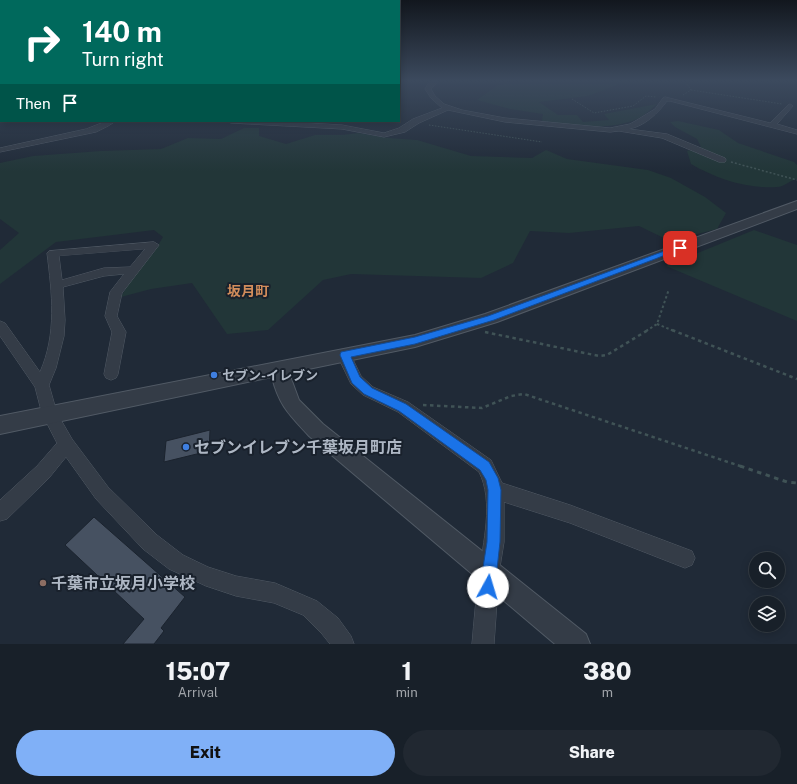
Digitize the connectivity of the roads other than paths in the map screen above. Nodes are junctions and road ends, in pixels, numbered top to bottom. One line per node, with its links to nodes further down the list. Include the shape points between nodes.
1 (442, 110): 7 (street, via 402,130 384,135 342,127)
2 (457, 110): 9 (street, via 505,120)
3 (657, 110): 9 (street, via 640,122)
4 (710, 110): 8 (street)
5 (786, 110): 8 (street)
6 (110, 122): 11 (street, via 94,131)
7 (250, 122)
8 (771, 126): 10 (street)
9 (618, 129): 12 (street, via 664,136)
10 (797, 132)
11 (0, 150)
12 (722, 160)
13 (797, 205): 17 (street, via 491,318 415,341)
14 (133, 270): 15 (street, via 104,272); 15 (street, via 154,245 53,253); 19 (street, via 116,292 111,316 119,332)
15 (57, 285): 20 (street, via 57,341)
16 (0, 326): 20 (street)
17 (344, 355): 18 (street); 24 (street, via 356,380 368,391 403,408 485,466 492,478)
18 (280, 368): 21 (street); 27 (street, via 284,388 292,405 316,430)
19 (111, 374)
20 (42, 385): 21 (street)
21 (50, 414): 22 (street); 23 (street)
22 (0, 424)
23 (66, 444): 25 (street, via 43,472); 28 (street, via 102,493 150,542 176,562 206,576 236,586 275,593 310,608 330,626)
24 (494, 490): 26 (street, via 570,514); 27 (street, via 494,542)
25 (0, 512)
26 (685, 558)
27 (489, 573): 29 (street); 30 (street)
28 (343, 644)
29 (483, 644)
30 (576, 644)

